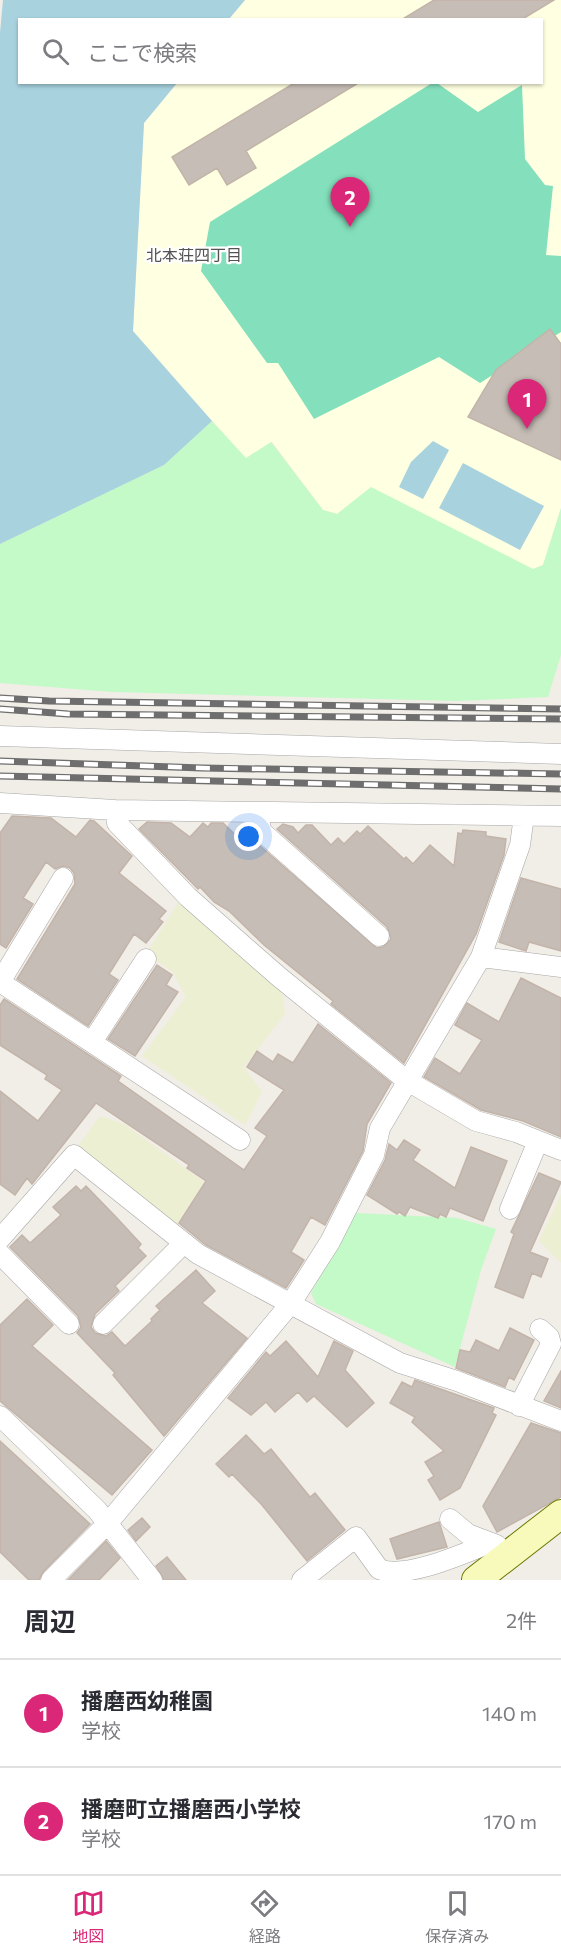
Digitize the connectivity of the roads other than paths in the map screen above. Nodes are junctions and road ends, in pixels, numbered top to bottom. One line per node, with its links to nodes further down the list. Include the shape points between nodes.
1 (0, 736): 2 (street)
2 (561, 754)
3 (0, 803): 4 (street)
4 (115, 810): 5 (street); 15 (street, via 117,823 188,897)
5 (258, 812): 6 (street); 9 (street, via 261,831 362,909)
6 (524, 816): 7 (street); 10 (street, via 520,845)
7 (561, 816)
8 (63, 879): 13 (street)
9 (379, 936)
10 (481, 957): 12 (street); 15 (street)
11 (146, 959): 14 (street)
12 (561, 967)
13 (0, 982): 14 (street)
14 (92, 1042): 16 (street)
15 (406, 1080): 17 (street, via 476,1121); 23 (street, via 380,1128 374,1155 339,1223)
16 (240, 1140)
17 (538, 1141): 18 (street); 19 (street)
18 (561, 1150)
19 (510, 1209)
20 (1, 1235): 21 (street, via 74,1155)
21 (184, 1243): 23 (street); 25 (street)
22 (0, 1254): 24 (street)
23 (291, 1303): 27 (street, via 400,1363); 32 (street)
24 (69, 1324)
25 (103, 1324)
26 (540, 1329): 27 (street, via 551,1344)
27 (519, 1406): 29 (street)
28 (0, 1416): 32 (street)
29 (561, 1421)
30 (561, 1514): 33 (main road)
31 (450, 1519): 33 (street)
32 (108, 1523): 34 (street); 35 (street)
33 (494, 1564): 36 (street, via 427,1566 395,1573 379,1569 356,1537)
34 (51, 1580)
35 (152, 1580)
36 (302, 1580)

